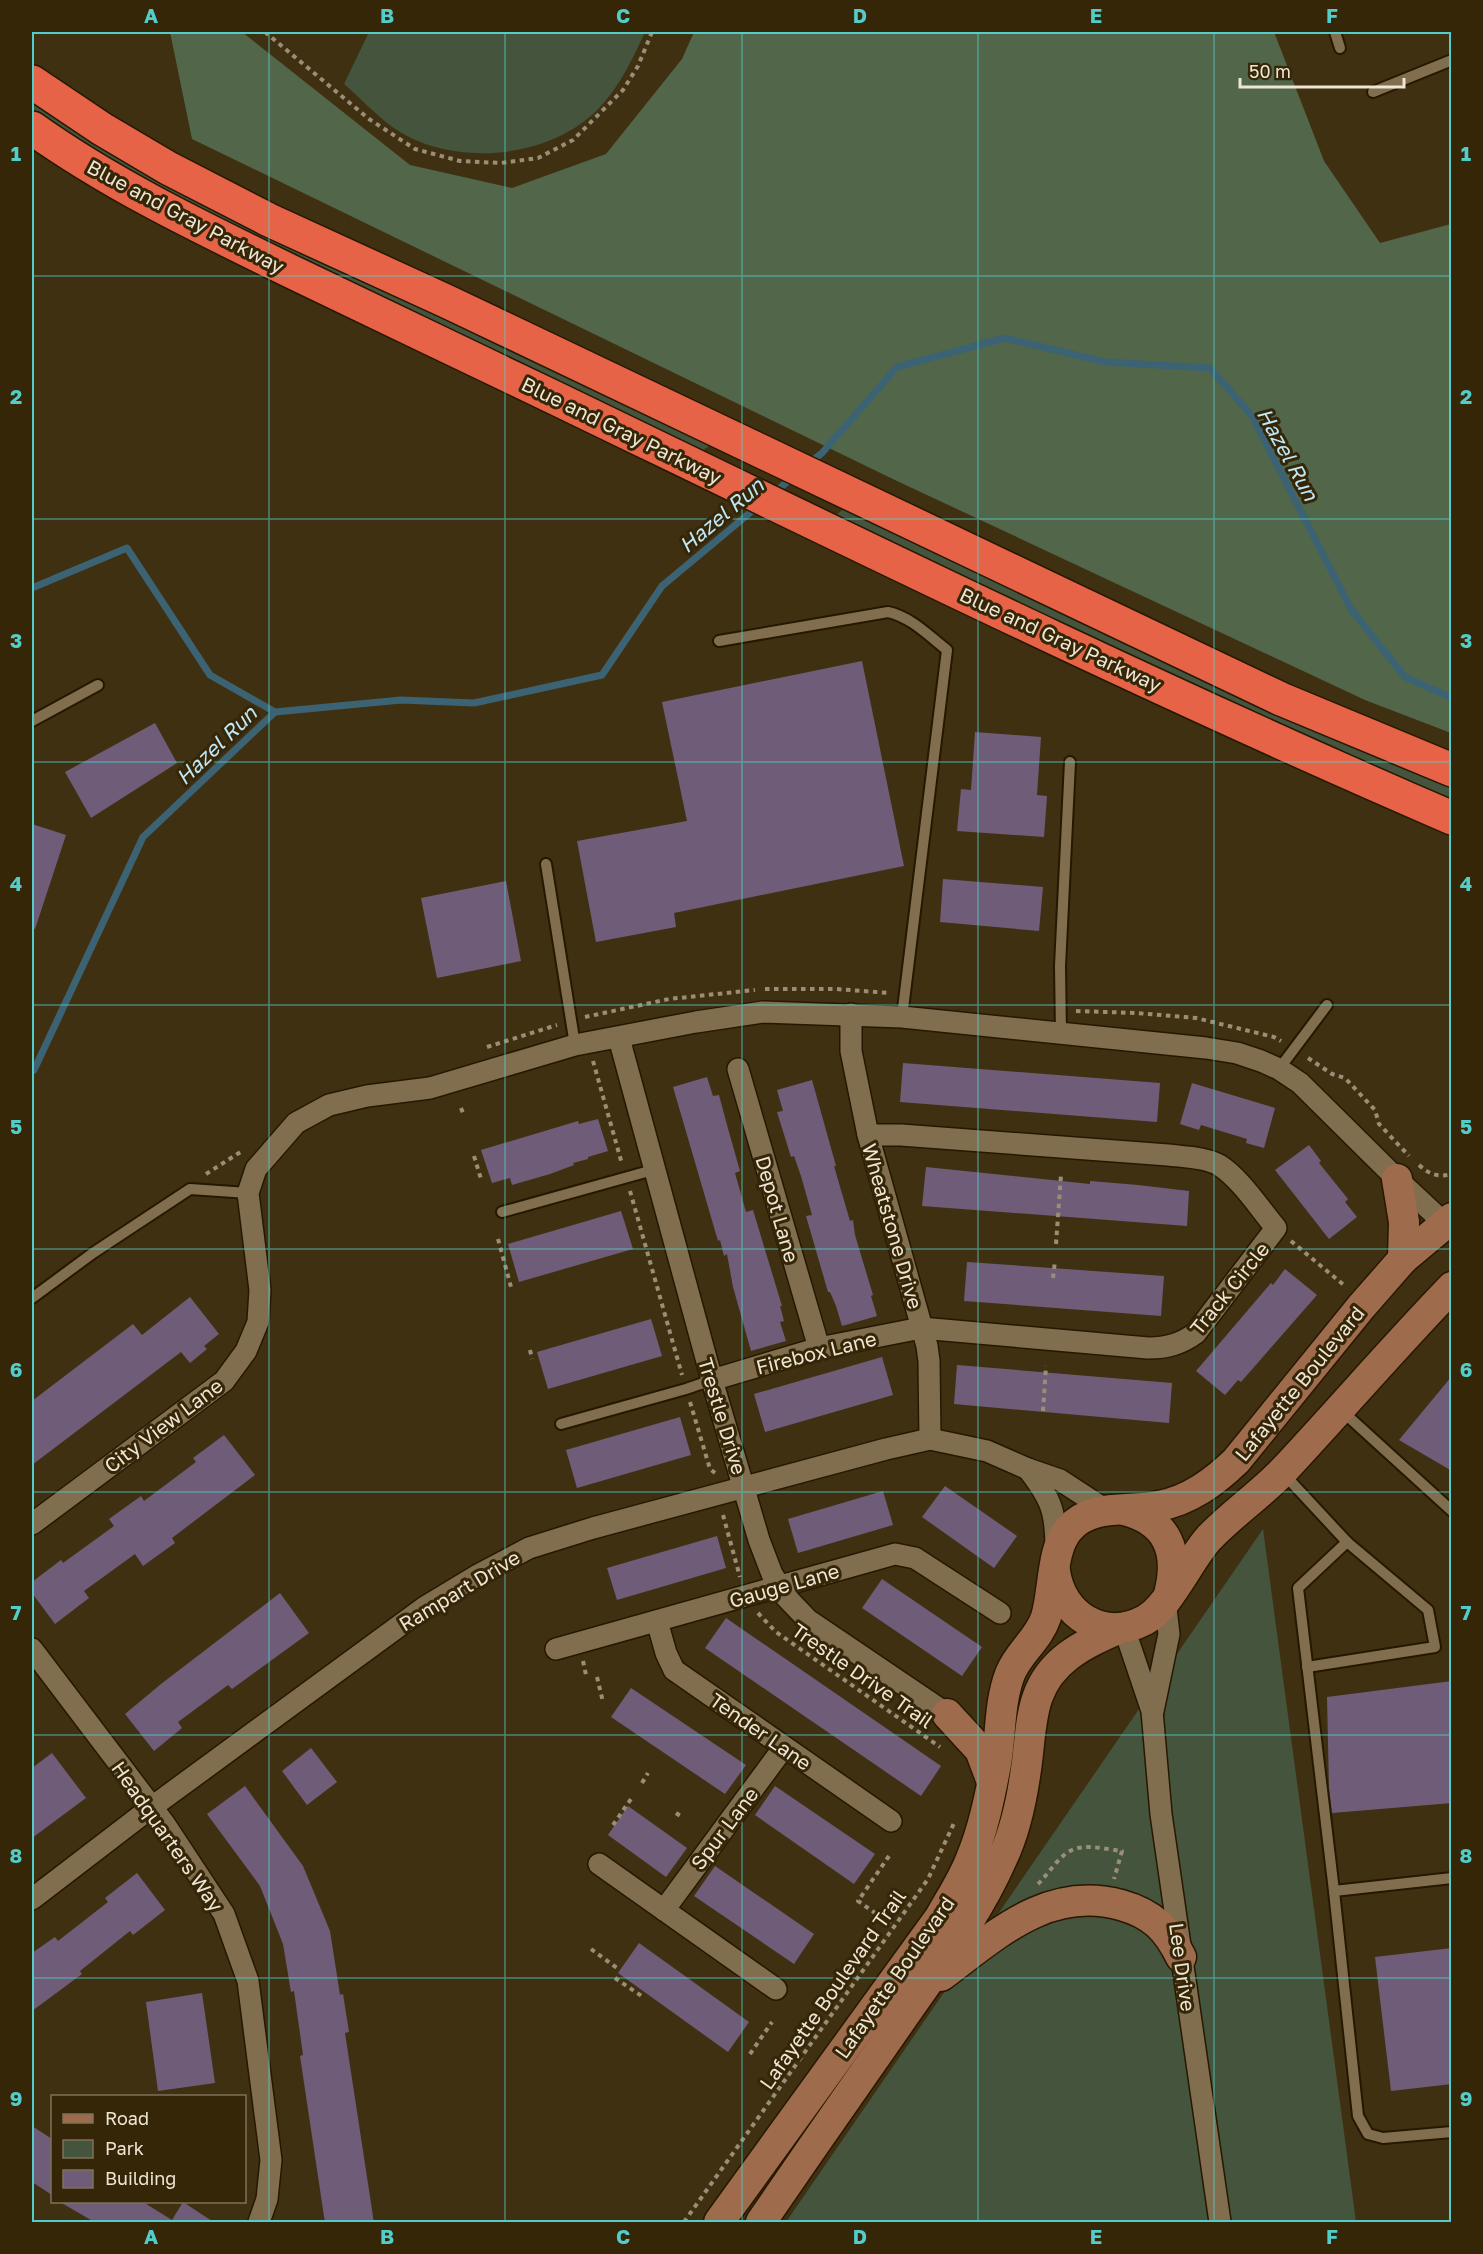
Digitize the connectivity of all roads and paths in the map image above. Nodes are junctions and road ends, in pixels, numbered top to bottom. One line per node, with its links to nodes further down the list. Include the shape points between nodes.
1 (265, 32): 2 (path, via 369,119 415,149 460,161 501,163 538,158 573,140 623,90)
2 (652, 32)
3 (1335, 32): 4 (lane)
4 (1340, 48)
5 (1452, 60): 7 (lane)
6 (32, 82): 13 (highway, Blue and Gray Parkway, via 168,168 269,220 1281,699)
7 (1373, 92)
8 (32, 128): 14 (highway, Blue and Gray Parkway, via 127,190 169,211 687,462 1311,757)
9 (719, 640): 19 (lane, via 888,612 907,619 947,650)
10 (98, 685): 11 (lane)
11 (32, 721)
12 (1070, 762): 20 (lane)
13 (1452, 770)
14 (1452, 818)
15 (546, 864): 23 (lane)
16 (1327, 1005): 26 (lane)
17 (1084, 1011): 21 (path, via 1196,1018)
18 (851, 1014): 19 (street); 22 (street, via 763,1012); 27 (street, Wheatstone Drive, via 851,1051)
19 (902, 1017): 20 (street)
20 (1060, 1033): 26 (street, via 1237,1053)
21 (1274, 1037)
22 (619, 1038): 23 (street); 30 (street, Trestle Drive)
23 (583, 1050): 29 (path); 36 (street, via 430,1088 329,1105 296,1123 279,1141 256,1169)
24 (1312, 1060): 31 (path, via 1345,1078 1375,1110 1378,1124 1429,1173)
25 (738, 1069): 50 (street, Depot Lane)
26 (1279, 1069): 34 (street, via 1300,1083)
27 (868, 1135): 49 (street, Wheatstone Drive); 49 (street, Track Circle, via 1168,1155 1211,1162 1231,1175 1276,1228 1196,1333 1174,1345 1148,1348)
28 (474, 1156): 33 (path)
29 (622, 1164)
30 (653, 1170): 37 (lane); 55 (street, Trestle Drive)
31 (1452, 1174)
32 (1060, 1175): 40 (path)
33 (481, 1179)
34 (1397, 1179): 38 (street); 42 (main road, via 1404,1222)
35 (630, 1190): 54 (path)
36 (248, 1193): 48 (lane, via 190,1189); 68 (street, City View Lane, via 260,1290 258,1322 246,1351 224,1381)
37 (502, 1212)
38 (1449, 1225): 42 (main road, Lafayette Boulevard)
39 (498, 1239): 45 (path)
40 (1056, 1244)
41 (1311, 1258): 47 (path)
42 (1403, 1259): 66 (main road, Lafayette Boulevard, via 1217,1479 1197,1492 1159,1506)
43 (1054, 1261): 44 (path)
44 (1053, 1278)
45 (511, 1287)
46 (1451, 1287): 57 (main road, Lafayette Boulevard)
47 (1348, 1288)
48 (32, 1298)
49 (921, 1328): 50 (street, Firebox Lane); 60 (street, Wheatstone Drive, via 929,1361)
50 (819, 1348): 55 (street, Firebox Lane)
51 (530, 1350): 52 (path)
52 (532, 1359)
53 (1046, 1366): 58 (path)
54 (682, 1375)
55 (712, 1380): 59 (lane); 64 (street, Trestle Drive)
56 (689, 1400): 62 (path, via 710,1468)
57 (1339, 1408): 63 (main road, Lafayette Boulevard); 67 (lane)
58 (1043, 1411)
59 (561, 1424)
60 (930, 1439): 61 (street, Rampart Drive, via 987,1452); 64 (street, Rampart Drive)
61 (1028, 1469): 66 (street, Rampart Drive, via 1060,1480); 70 (street, via 1051,1505 1056,1524)
62 (715, 1472)
63 (1282, 1472): 69 (lane); 73 (main road, Lafayette Boulevard, via 1210,1537)
64 (744, 1488): 72 (street, Trestle Drive, via 759,1540); 92 (street, Rampart Drive, via 529,1548 478,1575 425,1607)
65 (724, 1510): 71 (path, via 722,1517)
66 (1115, 1510): 70 (main road, Lafayette Boulevard, via 1089,1515 1068,1530); 73 (main road, via 1146,1518 1165,1536 1174,1566)
67 (1452, 1511)
68 (32, 1524)
69 (1347, 1542): 80 (lane, via 1298,1588); 80 (lane, via 1428,1610 1435,1647)
70 (1056, 1563): 77 (main road, via 1061,1595 1073,1611 1100,1626); 82 (main road, Lafayette Boulevard, via 1044,1622 1017,1660)
71 (743, 1585)
72 (779, 1586): 75 (street, Gauge Lane, via 903,1555 915,1558); 76 (street, Gauge Lane); 85 (street, Trestle Drive, via 808,1620)
73 (1167, 1597): 77 (main road, Lafayette Boulevard, via 1148,1618); 84 (street, via 1169,1634)
74 (753, 1605): 87 (path, Trestle Drive Trail, via 776,1632)
75 (1000, 1613)
76 (657, 1621): 78 (street, Gauge Lane); 86 (street, Tender Lane, via 674,1670)
77 (1122, 1628): 84 (street); 112 (main road, Lafayette Boulevard, via 1068,1656 1044,1682 1032,1713 1025,1776 1003,1858 967,1925)
78 (556, 1648)
79 (32, 1649): 92 (street, Headquarters Way)
80 (1307, 1667): 102 (lane)
81 (597, 1677): 83 (path)
82 (1005, 1689): 85 (main road, via 984,1711 964,1717); 90 (main road, Lafayette Boulevard)
83 (603, 1702)
84 (1152, 1711): 108 (street, Lee Drive, via 1161,1814)
85 (947, 1714): 90 (main road, via 980,1750)
86 (784, 1747): 96 (street, Tender Lane); 105 (street, Spur Lane)
87 (947, 1752)
88 (648, 1773): 89 (path)
89 (642, 1782)
90 (992, 1782): 119 (main road, Lafayette Boulevard, via 976,1846 940,1917)
91 (633, 1796): 97 (path)
92 (152, 1807): 103 (street, Rampart Drive); 117 (street, Headquarters Way, via 224,1914 248,1981 271,2160)
93 (676, 1813): 94 (path)
94 (682, 1816)
95 (957, 1817): 106 (path, Lafayette Boulevard Trail, via 928,1879)
96 (891, 1821)
97 (613, 1825)
98 (889, 1856): 106 (path, via 858,1901)
99 (599, 1864): 105 (street)
100 (1452, 1878): 102 (lane)
101 (1031, 1886): 104 (path, via 1073,1849 1122,1851)
102 (1334, 1891): 116 (lane, via 1358,2116 1368,2134 1383,2138)
103 (32, 1899)
104 (1111, 1902): 108 (main road, via 1155,1921 1169,1934); 112 (main road, via 1066,1901 1029,1915)
105 (664, 1910): 111 (street)
106 (895, 1927): 118 (path, Lafayette Boulevard Trail)
107 (591, 1949): 109 (path)
108 (1181, 1958): 121 (street, Lee Drive)
109 (618, 1968)
110 (615, 1978): 113 (path)
111 (776, 1989)
112 (921, 1991): 120 (main road, Lafayette Boulevard)
113 (643, 1997)
114 (772, 2022): 115 (path)
115 (750, 2054)
116 (1452, 2132)
117 (260, 2223)
118 (684, 2223)
119 (719, 2223)
120 (761, 2223)
121 (1220, 2223)

